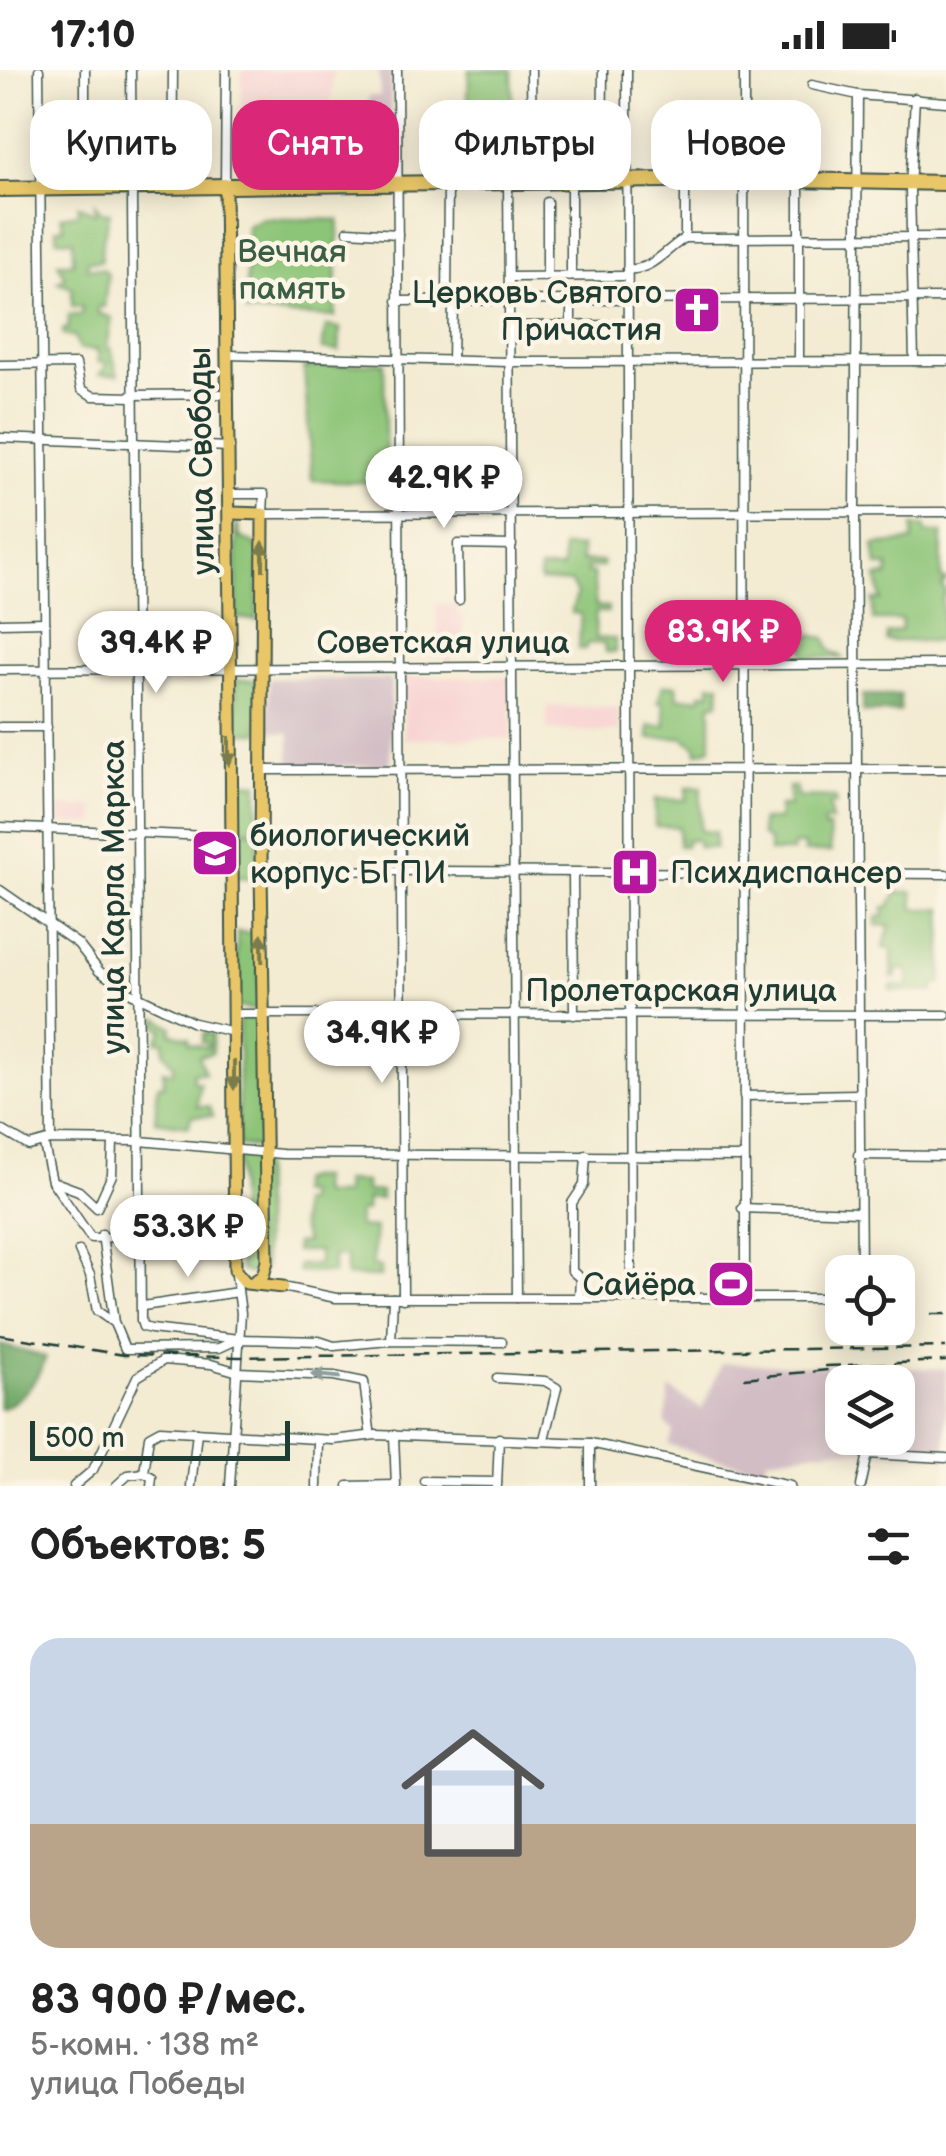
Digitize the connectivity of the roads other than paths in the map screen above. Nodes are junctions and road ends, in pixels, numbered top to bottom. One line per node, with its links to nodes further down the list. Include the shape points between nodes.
1 (39, 70): 14 (street)
2 (85, 70): 15 (street)
3 (131, 70): 16 (street, улица Карла Маркса)
4 (174, 70): 17 (street)
5 (226, 70): 29 (street, улица Свободы)
6 (397, 70): 18 (street)
7 (531, 70): 19 (street)
8 (603, 70): 20 (street)
9 (626, 70): 21 (street)
10 (744, 70): 22 (street)
11 (812, 85): 12 (street)
12 (858, 95): 13 (street); 25 (street)
13 (915, 98): 23 (street); 26 (street)
14 (40, 100)
15 (85, 100)
16 (131, 100)
17 (173, 100)
18 (397, 100)
19 (531, 100)
20 (603, 100)
21 (626, 100)
22 (744, 100)
23 (946, 102)
24 (821, 179): 25 (highway)
25 (856, 179): 26 (highway); 51 (street)
26 (912, 182): 27 (highway); 47 (street)
27 (946, 183)
28 (212, 186): 29 (highway)
29 (225, 186): 30 (highway); 69 (main road, улица Свободы)
30 (232, 186)
31 (0, 189): 32 (highway)
32 (30, 189)
33 (41, 190): 80 (street)
34 (132, 190): 82 (street, улица Карла Маркса)
35 (398, 190): 45 (street)
36 (448, 190): 64 (street)
37 (508, 190): 53 (street)
38 (565, 190): 55 (street)
39 (625, 190): 52 (street)
40 (685, 190): 49 (street)
41 (743, 190): 46 (street)
42 (800, 190): 50 (street)
43 (547, 202): 54 (street)
44 (348, 230): 45 (street)
45 (398, 234): 63 (street)
46 (742, 237): 49 (street); 50 (street); 56 (street)
47 (912, 237): 48 (street); 51 (street); 58 (street)
48 (946, 237)
49 (685, 238): 52 (street, via 658,261)
50 (799, 238): 51 (street); 57 (street)
51 (856, 238): 60 (street)
52 (628, 273): 55 (street); 62 (street)
53 (510, 276): 54 (street); 65 (street)
54 (546, 276): 55 (street)
55 (570, 276)
56 (742, 297): 57 (street); 62 (street); 72 (street)
57 (799, 298): 60 (street); 73 (street)
58 (913, 298): 59 (street); 60 (street); 75 (street)
59 (946, 298)
60 (856, 299): 74 (street)
61 (571, 300): 62 (street); 65 (street); 68 (street)
62 (627, 300): 66 (street)
63 (397, 301): 64 (street); 70 (street)
64 (450, 301): 65 (street); 71 (street)
65 (510, 301): 67 (street)
66 (627, 325): 68 (street); 78 (street)
67 (510, 326): 68 (street); 77 (street)
68 (571, 326)
69 (228, 354): 70 (street); 81 (main road, улица Свободы)
70 (396, 359): 71 (street); 93 (street)
71 (452, 360): 77 (street)
72 (742, 360): 73 (street); 78 (street); 91 (street)
73 (798, 360): 74 (street)
74 (855, 361): 75 (street); 88 (street)
75 (914, 361): 76 (street)
76 (946, 361)
77 (509, 362): 78 (street); 94 (street)
78 (627, 362): 95 (street)
79 (0, 365): 80 (street)
80 (40, 366): 82 (street, via 76,364 81,388 93,396); 84 (street)
81 (228, 394): 82 (street); 86 (main road, улица Свободы)
82 (133, 396): 85 (street, улица Карла Маркса)
83 (0, 438): 84 (street)
84 (44, 439): 85 (street); 98 (street)
85 (133, 444): 86 (street); 108 (street, улица Карла Маркса)
86 (230, 447): 87 (main road, улица Свободы)
87 (231, 494): 90 (main road, улица Свободы); 92 (street, via 264,494)
88 (856, 512): 89 (street); 91 (street); 100 (street)
89 (946, 512)
90 (232, 513): 92 (main road); 105 (main road, улица Свободы)
91 (742, 513): 95 (street); 102 (street)
92 (264, 514): 93 (street); 106 (main road, улица Свободы, one-way to 92)
93 (397, 514): 94 (street); 107 (street)
94 (512, 514): 95 (street); 96 (street)
95 (628, 514): 103 (street)
96 (512, 545): 97 (street, via 458,544); 104 (street)
97 (458, 600)
98 (45, 622): 99 (street); 110 (street)
99 (0, 623)
100 (856, 664): 101 (street, Советская улица); 102 (street, Советская улица); 113 (street)
101 (946, 664)
102 (742, 665): 103 (street, Советская улица); 119 (street)
103 (627, 666): 104 (street, Советская улица); 117 (street)
104 (513, 667): 107 (street, Советская улица); 118 (street)
105 (230, 668): 106 (street, Советская улица); 108 (street, Советская улица); 123 (main road, улица Свободы, one-way to 123)
106 (263, 668): 107 (street, Советская улица); 115 (main road, улица Свободы)
107 (398, 668): 116 (street)
108 (138, 669): 110 (street, Советская улица); 122 (street, улица Карла Маркса)
109 (0, 670): 110 (street, Советская улица)
110 (46, 670): 112 (street)
111 (0, 727): 112 (street)
112 (46, 727): 121 (street)
113 (857, 769): 114 (street); 119 (street); 128 (street)
114 (946, 769)
115 (262, 770): 116 (street); 124 (main road, улица Свободы)
116 (400, 771): 118 (street); 125 (street)
117 (629, 771): 118 (street); 119 (street); 130 (street)
118 (514, 772): 126 (street)
119 (742, 772): 131 (street)
120 (0, 827): 121 (street)
121 (47, 830): 122 (street); 133 (street)
122 (138, 834): 123 (street); 134 (street, улица Карла Маркса)
123 (230, 838): 143 (main road, улица Свободы)
124 (261, 870): 125 (street); 135 (main road, улица Свободы, one-way to 124)
125 (401, 873): 126 (street); 137 (street)
126 (514, 874): 127 (street); 136 (street)
127 (573, 874): 130 (street); 138 (street)
128 (858, 874): 129 (street); 131 (street); 140 (street)
129 (946, 874)
130 (629, 875): 131 (street); 142 (street)
131 (743, 875): 139 (street)
132 (0, 890): 133 (street)
133 (48, 925): 134 (street); 148 (street)
134 (139, 996): 143 (street, via 194,1023 218,1028); 147 (street, улица Карла Маркса)
135 (263, 1014): 137 (street, Пролетарская улица); 143 (street, Пролетарская улица); 151 (main road, улица Свободы)
136 (514, 1014): 137 (street, Пролетарская улица); 138 (street, Пролетарская улица); 152 (street)
137 (400, 1015): 155 (street)
138 (574, 1015): 142 (street, Пролетарская улица)
139 (744, 1015): 140 (street, Пролетарская улица); 142 (street, Пролетарская улица); 145 (street)
140 (860, 1015): 141 (street, Пролетарская улица); 144 (street)
141 (946, 1015)
142 (630, 1016): 156 (street)
143 (234, 1022): 150 (main road, улица Свободы, one-way to 150)
144 (858, 1094): 145 (street); 154 (street)
145 (744, 1096): 158 (street)
146 (0, 1128): 148 (street, via 22,1143)
147 (140, 1141): 149 (street); 150 (street); 162 (street, улица Карла Маркса)
148 (47, 1142): 149 (street); 159 (street)
149 (113, 1142): 159 (street, via 112,1175 97,1208)
150 (234, 1149): 151 (street); 163 (main road, улица Свободы)
151 (264, 1152): 155 (street); 167 (main road, улица Свободы)
152 (515, 1155): 153 (street); 155 (street); 172 (street)
153 (586, 1155): 156 (street); 170 (street, via 584,1185 572,1203 572,1271 580,1278)
154 (858, 1155): 157 (street); 161 (street)
155 (400, 1156): 175 (street)
156 (630, 1156): 158 (street); 171 (street)
157 (946, 1156)
158 (742, 1157): 160 (street)
159 (52, 1180): 164 (street, via 91,1238)
160 (742, 1208): 161 (street); 173 (street)
161 (858, 1212): 166 (street)
162 (141, 1233): 163 (street); 164 (street); 176 (street, улица Карла Маркса)
163 (235, 1233): 168 (main road, улица Свободы)
164 (102, 1234): 177 (street)
165 (79, 1251): 177 (street, via 96,1311)
166 (860, 1255)
167 (267, 1261): 168 (main road, улица Свободы); 169 (main road, via 269,1278)
168 (244, 1282): 169 (main road); 176 (street); 178 (street, улица Свободы); 178 (street, улица Свободы)
169 (279, 1286): 175 (street, via 336,1298)
170 (579, 1297): 171 (street); 172 (street)
171 (630, 1297): 173 (street)
172 (517, 1298): 175 (street)
173 (745, 1298): 174 (street)
174 (825, 1298)
175 (398, 1299): 179 (street)
176 (143, 1306): 178 (street, via 143,1327)
177 (114, 1323): 178 (street, via 125,1348 220,1348)
178 (240, 1335): 179 (street, via 334,1346); 181 (street, улица Свободы)
179 (391, 1341): 180 (street)
180 (502, 1342)
181 (238, 1372): 184 (street, улица Свободы); 185 (street, one-way to 181, via 364,1382); 196 (street, via 164,1360 137,1377 93,1470)
182 (498, 1378): 188 (street, via 557,1388)
183 (197, 1432): 184 (street); 192 (street, via 160,1430 150,1436); 199 (street)
184 (232, 1433): 189 (street); 200 (street, улица Свободы)
185 (367, 1433): 186 (street); 189 (street)
186 (390, 1435): 187 (street); 203 (street)
187 (498, 1438): 188 (street); 195 (street)
188 (544, 1439): 190 (street)
189 (318, 1440): 201 (street)
190 (590, 1442): 193 (street); 204 (street)
191 (946, 1458): 207 (street, via 868,1454)
192 (144, 1474): 197 (street, via 128,1475); 198 (street, via 152,1477)
193 (739, 1475): 205 (street); 206 (street)
194 (424, 1480): 195 (street)
195 (497, 1484)
196 (74, 1486)
197 (116, 1486)
198 (151, 1486)
199 (191, 1486)
200 (230, 1486)
201 (317, 1486)
202 (348, 1486): 203 (street)
203 (396, 1486)
204 (590, 1486)
205 (738, 1486)
206 (790, 1486)
207 (861, 1486)

